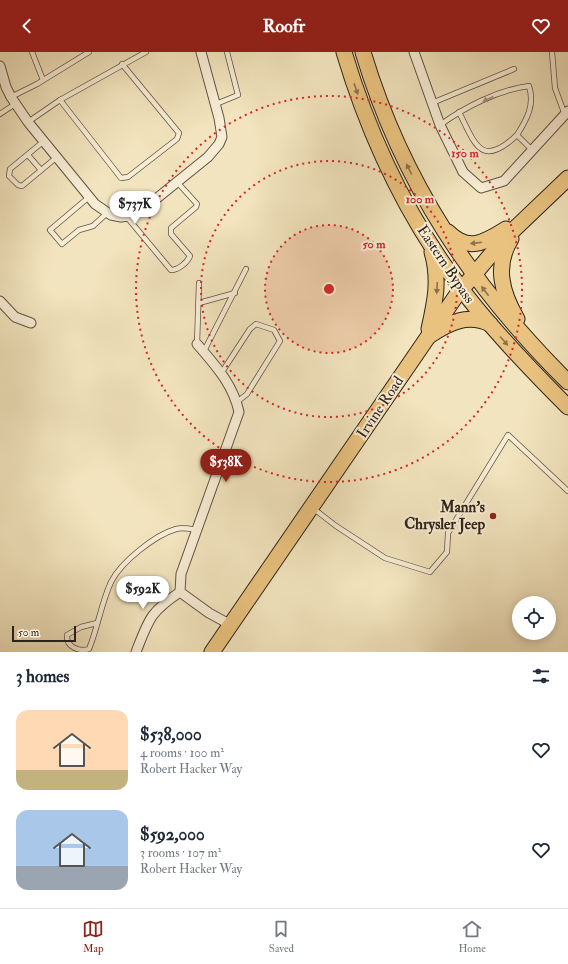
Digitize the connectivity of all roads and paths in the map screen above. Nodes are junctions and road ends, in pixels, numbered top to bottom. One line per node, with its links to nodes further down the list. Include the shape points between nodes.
1 (32, 52): 13 (lane)
2 (89, 52): 13 (lane)
3 (146, 52): 10 (lane)
4 (201, 52): 17 (street)
5 (227, 52): 17 (lane, via 238,95)
6 (344, 52): 36 (main road, Eastern Bypass, one-way to 36, via 361,105 384,158)
7 (363, 52): 35 (main road, Eastern Bypass, one-way to 7, via 394,138)
8 (414, 52): 16 (street)
9 (552, 52): 19 (lane, via 555,88)
10 (122, 64): 15 (lane); 15 (lane, via 179,133 177,139 128,177 121,178)
11 (0, 66): 14 (street)
12 (514, 69): 16 (lane)
13 (44, 80): 14 (lane)
14 (13, 100): 20 (lane); 21 (street)
15 (60, 100): 21 (lane)
16 (432, 102): 22 (street)
17 (216, 104): 30 (street, via 222,136 219,144 208,157)
18 (459, 112): 22 (lane); 23 (lane, via 475,145 483,150 492,152 500,149); 23 (lane, one-way to 18, via 532,104 529,86 512,88)
19 (566, 113): 25 (street)
20 (0, 114)
21 (28, 122): 24 (street)
22 (440, 124): 25 (street, via 463,172 481,188 504,181)
23 (517, 136): 25 (lane)
24 (44, 141): 26 (lane); 27 (street)
25 (532, 150)
26 (28, 155): 28 (lane); 28 (lane, via 8,172 18,185 25,185)
27 (57, 157): 28 (lane); 31 (street)
28 (41, 170)
29 (568, 178): 34 (main road, Irvine Road)
30 (177, 182): 33 (street, via 142,209); 33 (lane, via 197,204 171,228 171,234 190,256 175,270 171,270)
31 (89, 197): 32 (street); 32 (lane, via 50,230 62,244 79,230 93,226)
32 (107, 213): 33 (street)
33 (126, 216)
34 (523, 220): 35 (main road, one-way to 35, via 477,244 460,241); 38 (main road, Irvine Road); 48 (main road, via 504,250 500,271 508,302)
35 (438, 221): 38 (main road, Eastern Bypass)
36 (426, 236): 40 (main road, Eastern Bypass); 46 (main road, one-way to 46, via 438,281)
37 (246, 269): 41 (lane)
38 (473, 274): 40 (main road, Irvine Road); 48 (main road, Eastern Bypass, one-way to 38)
39 (199, 283): 43 (lane)
40 (462, 289): 45 (main road, Eastern Bypass); 46 (main road, Irvine Road)
41 (235, 293): 43 (lane); 49 (lane)
42 (0, 302): 44 (street, via 15,317)
43 (199, 303): 47 (lane)
44 (30, 323)
45 (490, 324): 46 (main road, via 472,318 462,319); 53 (main road, Eastern Bypass, one-way to 53)
46 (427, 338): 55 (main road, Irvine Road)
47 (197, 344): 49 (street)
48 (535, 349): 51 (main road, Eastern Bypass)
49 (204, 351): 50 (street)
50 (222, 372): 52 (street); 52 (lane, via 250,329 256,324 274,330 280,341 247,394)
51 (568, 382)
52 (237, 402): 56 (street, via 239,412)
53 (568, 407)
54 (568, 491): 55 (lane, via 508,436 448,533 447,552 430,572 386,558)
55 (312, 508): 59 (main road, Irvine Road)
56 (197, 530): 57 (street, via 181,574); 58 (lane, via 178,528 163,534 127,561 112,580)
57 (180, 592): 59 (street); 60 (street, via 161,605 148,620)
58 (97, 623): 58 (lane, via 89,649 80,652 72,649 67,635 81,627)
59 (231, 625): 61 (main road, Irvine Road)
60 (136, 652)
61 (212, 652)

